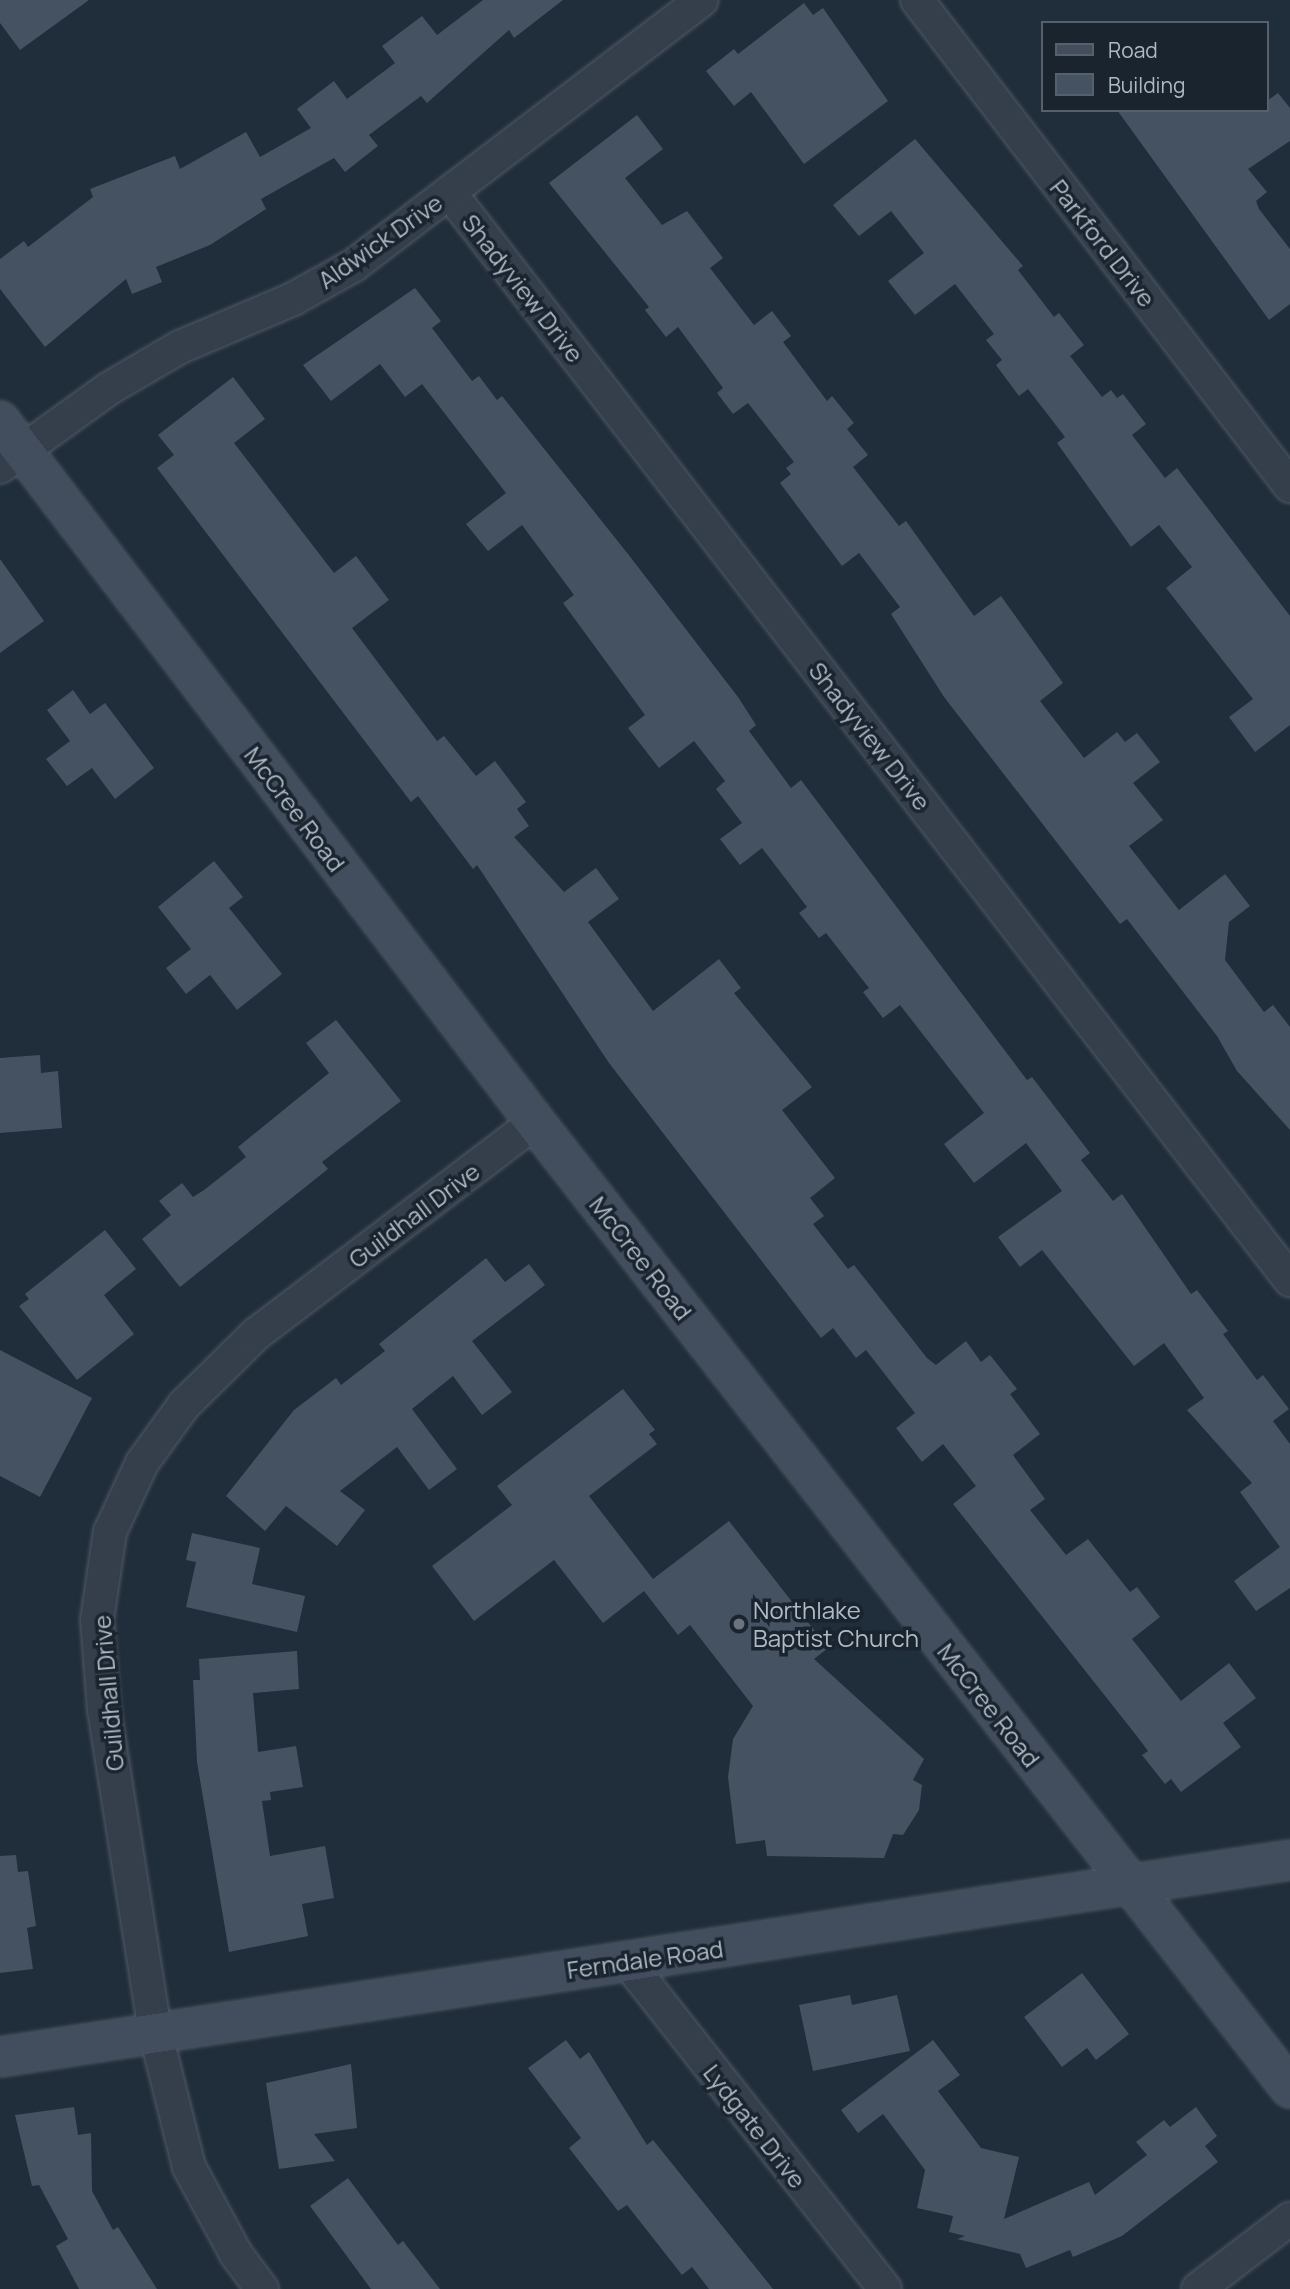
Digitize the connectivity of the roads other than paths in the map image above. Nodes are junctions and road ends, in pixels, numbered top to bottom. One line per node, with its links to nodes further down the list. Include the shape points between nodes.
1 (702, 0): 3 (street, Aldwick Drive)
2 (917, 0): 5 (street, Parkford Drive)
3 (450, 193): 4 (street, Aldwick Drive, via 354,265 293,299 180,347); 7 (street, Shadyview Drive)
4 (7, 446): 6 (street, McCree Road)
5 (1290, 486)
6 (535, 1122): 9 (street, McCree Road); 11 (street, Guildhall Drive, via 256,1334 184,1405 142,1463 110,1532 97,1620 104,1710)
7 (1290, 1280)
8 (1290, 1860): 9 (street, Ferndale Road)
9 (1130, 1886): 10 (street, Ferndale Road); 13 (street, McCree Road)
10 (627, 1961): 11 (street, Ferndale Road); 16 (street, Lydgate Drive)
11 (155, 2031): 12 (street, Ferndale Road); 15 (street, Guildhall Drive, via 188,2167 236,2254)
12 (0, 2057)
13 (1290, 2088)
14 (1290, 2219): 17 (street)
15 (262, 2289)
16 (885, 2289)
17 (1198, 2289)

